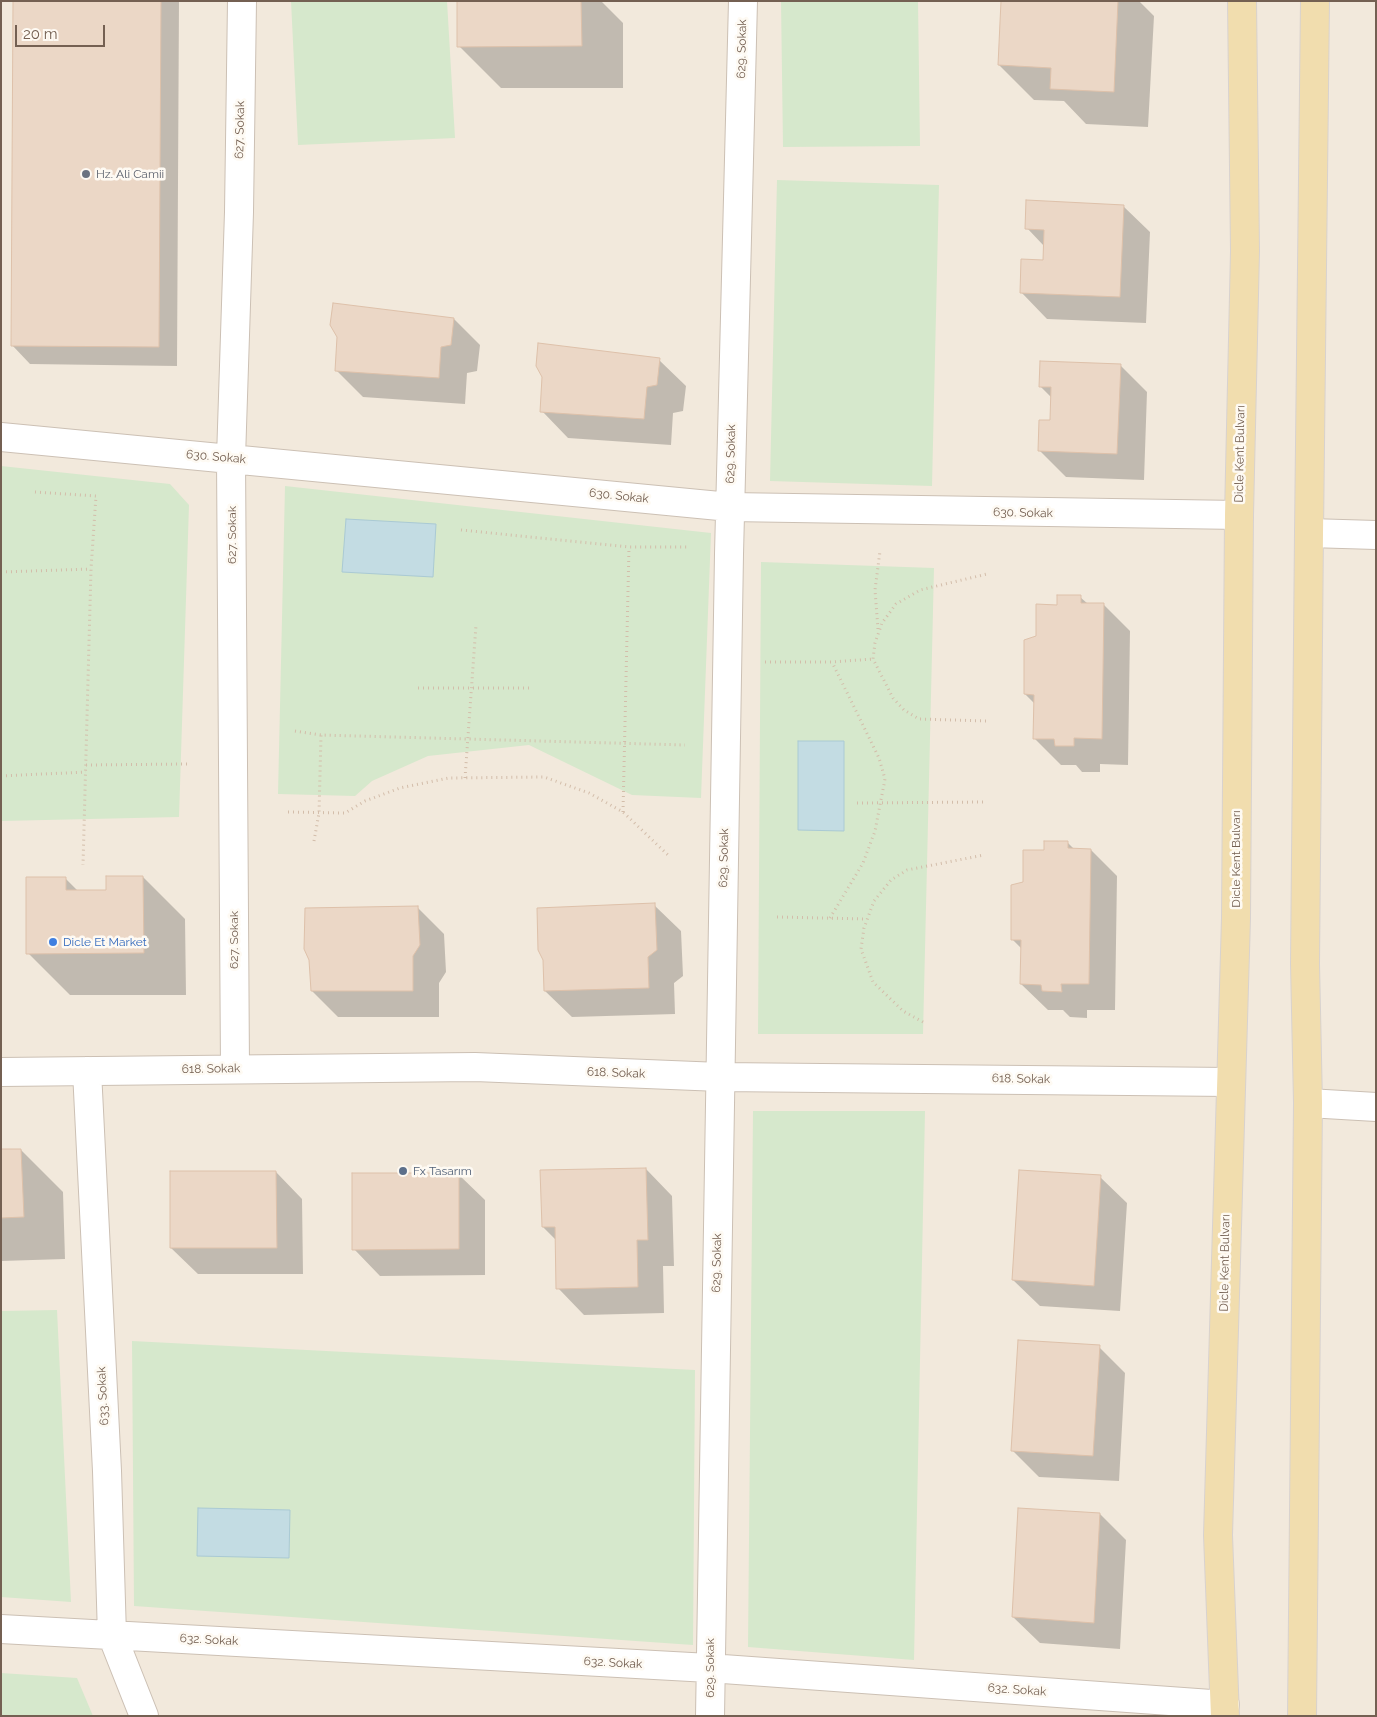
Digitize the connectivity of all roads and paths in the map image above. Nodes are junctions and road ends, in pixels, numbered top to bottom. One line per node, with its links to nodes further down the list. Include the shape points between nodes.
1 (242, 1): 6 (street, 627. Sokak)
2 (743, 1): 8 (street, 629. Sokak)
3 (1242, 1): 9 (main road, Dicle Kent Bulvarı, via 1245,251)
4 (1315, 1): 11 (main road)
5 (1, 437): 6 (street, 630. Sokak)
6 (231, 458): 8 (street, 630. Sokak); 52 (street, 627. Sokak)
7 (35, 492): 16 (path, via 96,496)
8 (730, 507): 9 (street, 630. Sokak); 55 (street, 629. Sokak)
9 (1239, 515): 56 (main road, Dicle Kent Bulvarı, via 1236,918)
10 (461, 530): 13 (path)
11 (1309, 533): 12 (street); 57 (main road, via 1305,964)
12 (1376, 535)
13 (629, 547): 14 (path); 31 (path)
14 (690, 547)
15 (880, 551): 20 (path, via 874,590)
16 (91, 569): 17 (path); 34 (path)
17 (1, 572)
18 (987, 574): 20 (path, via 920,590 896,604)
19 (476, 625): 25 (path)
20 (878, 632): 21 (path)
21 (873, 660): 23 (path); 27 (path, via 893,698 919,719)
22 (765, 662): 23 (path)
23 (832, 662): 40 (path, via 879,758 884,779)
24 (418, 688): 25 (path)
25 (471, 688): 26 (path); 30 (path)
26 (533, 688)
27 (986, 721)
28 (295, 731): 29 (path)
29 (321, 735): 30 (path); 43 (path)
30 (468, 738): 31 (path); 37 (path)
31 (624, 744): 32 (path); 42 (path)
32 (684, 746)
33 (188, 764): 34 (path)
34 (86, 765): 35 (path)
35 (86, 772): 36 (path); 47 (path)
36 (1, 776)
37 (465, 778): 42 (path, via 544,777 588,793); 43 (path, via 400,788 344,813)
38 (985, 802): 40 (path)
39 (856, 803): 40 (path)
40 (880, 803): 49 (path, via 875,831 863,863)
41 (288, 812): 43 (path)
42 (623, 812): 45 (path)
43 (319, 813): 44 (path)
44 (314, 842)
45 (668, 855)
46 (984, 855): 50 (path, via 907,870 890,880 874,901)
47 (83, 864)
48 (777, 917): 49 (path)
49 (830, 918): 50 (path)
50 (867, 919): 51 (path, via 861,949 873,982 903,1011)
51 (923, 1022)
52 (235, 1069): 53 (street, 618. Sokak); 55 (street, 618. Sokak, via 475,1067)
53 (87, 1071): 54 (street, 618. Sokak); 60 (street, 633. Sokak, via 107,1462)
54 (1, 1072)
55 (720, 1077): 56 (street, 618. Sokak); 61 (street, 629. Sokak)
56 (1230, 1082): 62 (main road, Dicle Kent Bulvarı, via 1218,1535)
57 (1308, 1103): 58 (street); 65 (main road)
58 (1376, 1107)
59 (1, 1629): 60 (street, 632. Sokak)
60 (112, 1635): 61 (street, 632. Sokak); 63 (street, 633. Sokak)
61 (709, 1668): 62 (street, 632. Sokak); 64 (street, 629. Sokak)
62 (1225, 1710)
63 (144, 1716)
64 (710, 1716)
65 (1302, 1716)

